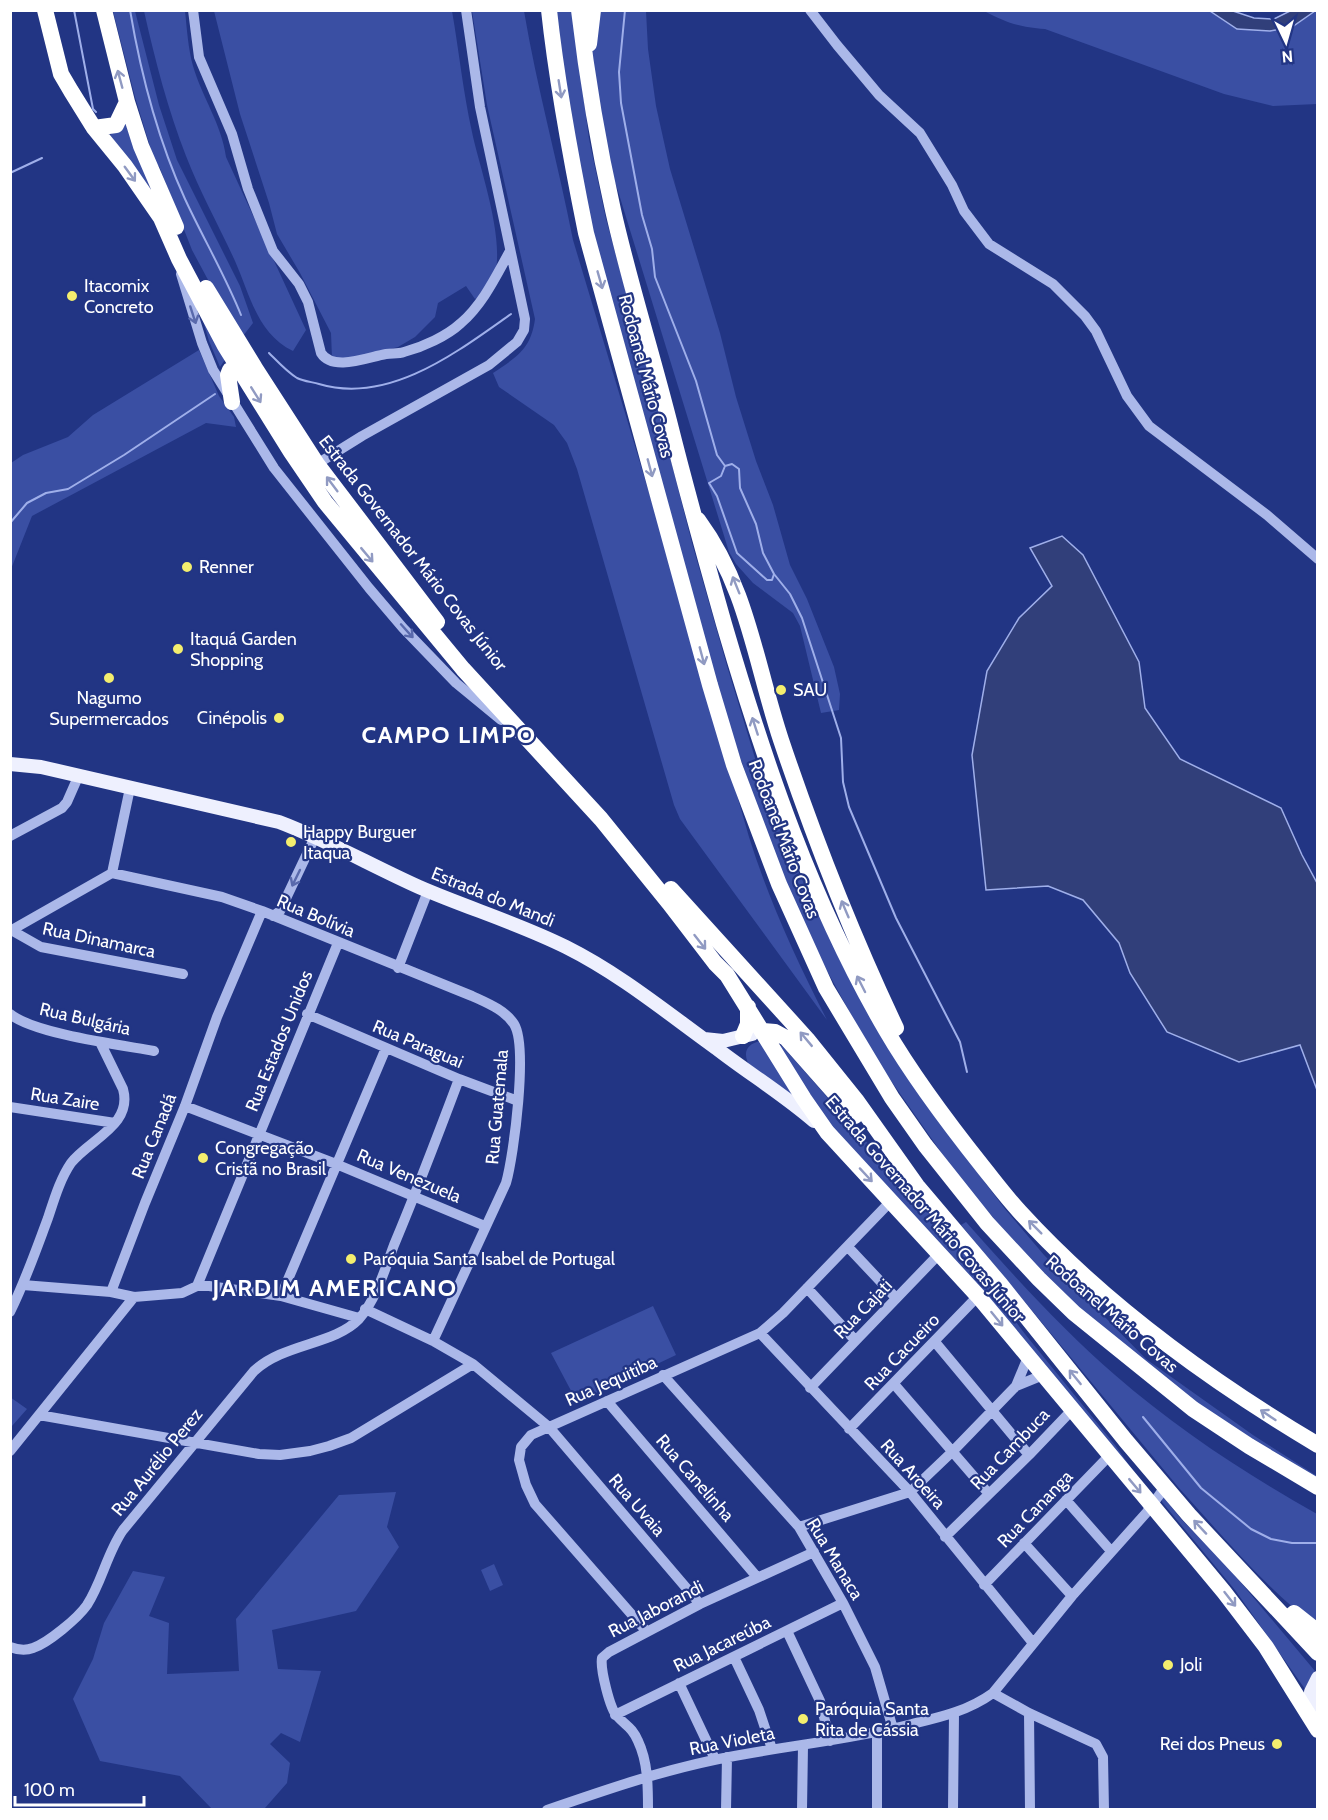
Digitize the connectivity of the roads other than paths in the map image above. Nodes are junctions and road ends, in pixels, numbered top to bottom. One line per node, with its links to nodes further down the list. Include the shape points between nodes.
1 (45, 10): 13 (highway, Estrada Governador Mário Covas Júnior, via 61,74)
2 (104, 10): 12 (highway, Estrada Governador Mário Covas Júnior, one-way to 2)
3 (193, 10): 14 (street, via 199,57 232,134 248,189 273,251 308,302 325,358 345,362 403,352 449,332 461,324 491,287)
4 (466, 10): 14 (street, via 480,108)
5 (542, 10): 10 (highway)
6 (549, 10): 10 (highway, Rodoanel Mário Covas)
7 (579, 10): 11 (highway, Rodoanel Mário Covas)
8 (593, 10): 11 (highway)
9 (810, 10): 21 (street, via 879,95 920,133 964,211 989,244 1053,284 1085,316 1127,396 1149,426 1267,515)
10 (553, 47): 96 (highway, Rodoanel Mário Covas, one-way to 96, via 586,233 710,685 749,807 826,988 925,1145 1039,1279 1193,1409)
11 (586, 62): 20 (highway, Rodoanel Mário Covas, via 613,211)
12 (127, 102): 13 (highway, via 116,125); 17 (highway, Estrada Governador Mário Covas Júnior, via 141,146 207,291)
13 (94, 128): 15 (highway, Estrada Governador Mário Covas Júnior, one-way to 15, via 161,218)
14 (510, 251): 19 (street, via 525,319 517,342 489,365)
15 (179, 259): 16 (highway, Estrada Governador Mário Covas Júnior); 18 (street, one-way to 18, via 181,278 202,343)
16 (238, 367): 17 (highway, via 247,367); 18 (highway, via 228,375); 22 (highway, Estrada Governador Mário Covas Júnior, one-way to 22, via 291,452 350,535 463,669)
17 (262, 379): 19 (highway, Estrada Governador Mário Covas Júnior)
18 (232, 402): 22 (street, one-way to 22, via 274,468 396,619 456,683)
19 (317, 464): 56 (highway, Estrada Governador Mário Covas Júnior, one-way to 19, via 856,1100 807,1040 556,755 470,664)
20 (691, 510): 48 (highway, one-way to 20, via 878,990 826,863 782,741 739,594 713,540); 48 (highway, Rodoanel Mário Covas, one-way to 20, via 868,997 799,850 743,689)
21 (1317, 559)
22 (550, 763): 36 (highway, Estrada Governador Mário Covas Júnior, one-way to 36, via 601,819 727,975)
23 (10, 764): 24 (main road, Estrada do Mandi)
24 (78, 777): 25 (main road, Estrada do Mandi); 26 (street, via 62,808)
25 (130, 788): 27 (main road, Estrada do Mandi, via 279,822); 28 (street)
26 (10, 836)
27 (315, 837): 29 (main road, Estrada do Mandi); 31 (street, one-way to 31, via 280,911)
28 (112, 873): 30 (street, Rua Bolívia, via 222,897); 32 (street)
29 (428, 891): 34 (street); 42 (main road, Estrada do Mandi, via 529,930 585,957 629,983)
30 (262, 911): 31 (street, Rua Bolívia); 50 (street, Rua Canadá)
31 (273, 916): 33 (street, Rua Bolívia)
32 (11, 930): 35 (street, Rua Dinamarca, via 41,947)
33 (338, 943): 34 (street, Rua Bolívia); 39 (street, Rua Estados Unidos)
34 (398, 968): 37 (street, Rua Bolívia)
35 (183, 974)
36 (748, 1007): 40 (highway, Estrada Governador Mário Covas Júnior); 41 (highway)
37 (500, 1010): 49 (street, Rua Guatemala, via 518,1033)
38 (10, 1014): 43 (street, Rua Bulgária, via 27,1023)
39 (307, 1014): 44 (street, Rua Paraguai); 54 (street, Rua Estados Unidos)
40 (763, 1031): 41 (main road); 53 (highway, Estrada Governador Mário Covas Júnior); 56 (highway, via 775,1032 790,1042)
41 (743, 1036): 42 (main road, via 723,1041); 46 (main road, via 739,1054)
42 (701, 1038): 46 (main road, Estrada do Mandi)
43 (100, 1042): 45 (street, Rua Bulgária); 52 (street, via 125,1096 124,1109)
44 (386, 1048): 47 (street, Rua Paraguai); 55 (street)
45 (154, 1051)
46 (742, 1066): 53 (main road, Estrada do Mandi)
47 (459, 1080): 49 (street, Rua Paraguai); 57 (street)
48 (929, 1096): 90 (highway, Rodoanel Mário Covas, one-way to 48, via 1198,1366 1067,1260 1018,1211)
49 (518, 1101): 59 (street, Rua Guatemala, via 511,1166)
50 (185, 1106): 54 (street, Rua Venezuela); 65 (street, Rua Canadá)
51 (10, 1107): 52 (street, Rua Zaire)
52 (115, 1123): 62 (street, via 67,1170)
53 (827, 1132): 58 (highway, Estrada Governador Mário Covas Júnior, one-way to 58)
54 (259, 1134): 55 (street, Rua Venezuela); 63 (street, Rua Estados Unidos)
55 (336, 1164): 57 (street, Rua Venezuela); 66 (street)
56 (917, 1186): 95 (highway, Estrada Governador Mário Covas Júnior, one-way to 56)
57 (414, 1196): 59 (street, Rua Venezuela); 71 (street)
58 (891, 1201): 60 (street, Rua Jequitiba); 61 (highway, Estrada Governador Mário Covas Júnior)
59 (485, 1226): 74 (street, Rua Guatemala)
60 (848, 1247): 64 (street, Rua Jequitiba); 69 (street)
61 (940, 1253): 67 (highway, Estrada Governador Mário Covas Júnior); 69 (street, Rua Cajati)
62 (23, 1285): 65 (street); 70 (street)
63 (197, 1286): 66 (street, Rua Uvaia); 68 (street, via 182,1293)
64 (807, 1288): 72 (street, Rua Jequitiba); 73 (street)
65 (111, 1292): 68 (street)
66 (282, 1296): 71 (street, Rua Uvaia)
67 (978, 1296): 75 (street, Rua Cacueiro); 76 (highway, Estrada Governador Mário Covas Júnior, one-way to 76)
68 (134, 1297): 86 (street)
69 (896, 1298): 73 (street, Rua Cajati)
70 (10, 1312)
71 (362, 1313): 74 (street, Rua Uvaia); 89 (street, Rua Aurélio Perez, via 341,1332 283,1352 262,1364)
72 (760, 1333): 78 (street, Rua Jequitiba); 82 (street, Rua Aroeira)
73 (851, 1336): 82 (street, Rua Cajati)
74 (433, 1341): 77 (street, Rua Uvaia)
75 (935, 1342): 80 (street, Rua Cacueiro); 84 (street)
76 (1028, 1357): 79 (highway, Estrada Governador Mário Covas Júnior); 81 (street)
77 (473, 1364): 87 (street, Rua Uvaia); 89 (street, via 351,1438 329,1446 280,1455)
78 (663, 1375): 83 (street, Rua Jequitiba); 101 (street, Rua Manaca)
79 (1043, 1375): 81 (street); 85 (highway, Estrada Governador Mário Covas Júnior)
80 (894, 1384): 88 (street, Rua Cacueiro); 92 (street)
81 (1016, 1386): 84 (street)
82 (810, 1388): 88 (street, Rua Aroeira)
83 (607, 1401): 87 (street, Rua Jequitiba); 107 (street, Rua Canelinha)
84 (994, 1410): 92 (street); 93 (street)
85 (1072, 1410): 93 (street, Rua Cambuca); 94 (highway, Estrada Governador Mário Covas Júnior)
86 (39, 1415): 89 (street); 91 (street)
87 (549, 1427): 111 (street, Rua Uvaia); 113 (street, Rua Jequitiba, via 531,1435 521,1447 519,1460 530,1496)
88 (849, 1430): 97 (street, Rua Aroeira)
89 (192, 1444): 116 (street, Rua Aurélio Perez, via 118,1537 81,1613 35,1648)
90 (1317, 1445)
91 (10, 1451)
92 (953, 1451): 97 (street); 98 (street)
93 (1026, 1451): 98 (street, Rua Cambuca)
94 (1109, 1456): 99 (street, Rua Cananga); 100 (highway, Estrada Governador Mário Covas Júnior, one-way to 100)
95 (1165, 1487): 100 (street, Rua Violeta); 106 (highway, Estrada Governador Mário Covas Júnior, one-way to 95)
96 (1317, 1487)
97 (910, 1492): 101 (street); 102 (street, Rua Aroeira)
98 (989, 1494): 102 (street, Rua Cambuca)
99 (1066, 1500): 103 (street, Rua Cananga); 104 (street)
100 (1151, 1506): 104 (street, Rua Violeta); 125 (highway, Estrada Governador Mário Covas Júnior, one-way to 125, via 1266,1647)
101 (799, 1527): 105 (street, Rua Manaca)
102 (945, 1536): 108 (street, Rua Aroeira)
103 (1024, 1543): 108 (street, Rua Cananga); 109 (street)
104 (1111, 1551): 109 (street, Rua Violeta)
105 (814, 1552): 107 (street, Rua Jaborandi); 110 (street, Rua Manaca)
106 (1240, 1569): 114 (highway); 117 (highway, Estrada Governador Mário Covas Júnior)
107 (757, 1577): 111 (street, Rua Jaborandi)
108 (984, 1585): 115 (street, Rua Aroeira)
109 (1072, 1596): 115 (street, Rua Violeta)
110 (843, 1603): 112 (street, Rua Jacareúba); 126 (street, Rua Manaca, via 875,1667)
111 (700, 1604): 113 (street, Rua Jaborandi)
112 (787, 1631): 118 (street, Rua Jacareúba); 128 (street, via 820,1701)
113 (647, 1632): 124 (street, Rua Jaborandi, via 602,1658)
114 (1317, 1632)
115 (1033, 1643): 121 (street, Rua Violeta)
116 (10, 1647)
117 (1317, 1653)
118 (734, 1657): 120 (street, Rua Jacareúba); 130 (street)
119 (1317, 1678): 125 (main road, via 1311,1692)
120 (679, 1683): 124 (street, Rua Jacareúba); 132 (street)
121 (993, 1693): 122 (street); 123 (street, Rua Violeta)
122 (1029, 1713): 141 (street); 142 (street, via 1090,1740 1101,1751)
123 (954, 1714): 126 (street, Rua Violeta); 140 (street)
124 (615, 1715): 133 (street, Rua Jaborandi, via 632,1728)
125 (1314, 1723)
126 (893, 1729): 127 (street, Rua Violeta)
127 (877, 1733): 128 (street, Rua Violeta); 139 (street)
128 (830, 1741): 129 (street, Rua Violeta)
129 (803, 1746): 130 (street, Rua Violeta); 138 (street)
130 (772, 1749): 131 (street, Rua Violeta)
131 (727, 1757): 132 (street, Rua Violeta); 137 (street)
132 (714, 1760): 133 (street, Rua Violeta)
133 (648, 1777): 134 (street, Rua Violeta); 136 (street, Rua Jaborandi)
134 (570, 1806): 135 (street, Rua Violeta)
135 (547, 1809)
136 (648, 1809)
137 (726, 1809)
138 (802, 1809)
139 (877, 1809)
140 (953, 1809)
141 (1030, 1809)
142 (1104, 1809)

